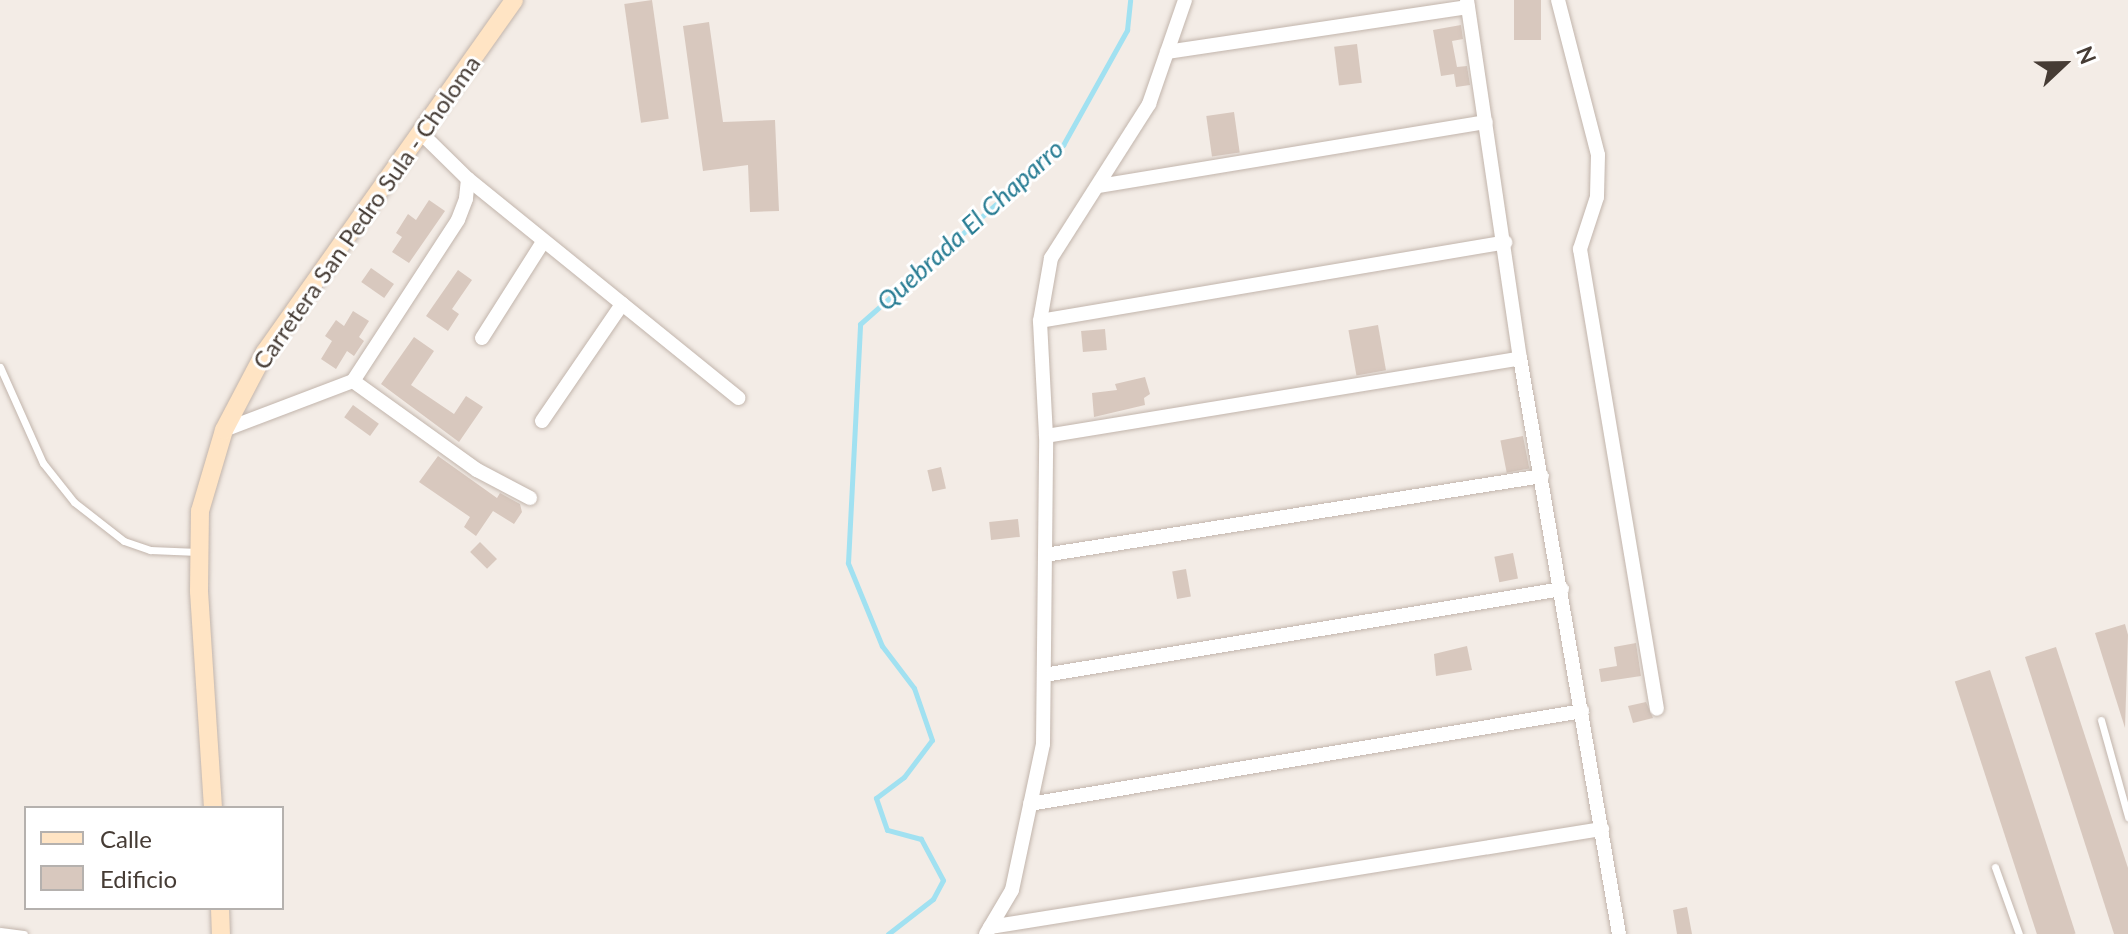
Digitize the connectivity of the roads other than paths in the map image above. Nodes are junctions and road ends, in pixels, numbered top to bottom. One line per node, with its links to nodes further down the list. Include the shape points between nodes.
1 (514, 0): 7 (main road, Carretera San Pedro Sula - Choloma)
2 (1185, 0): 5 (street)
3 (1558, 0): 28 (street, via 1598,155 1597,197 1580,249)
4 (1467, 3): 5 (street); 6 (street)
5 (1167, 52): 9 (street, via 1149,104)
6 (1486, 122): 9 (street); 11 (street)
7 (420, 132): 8 (street); 20 (main road, Carretera San Pedro Sula - Choloma, via 265,352)
8 (468, 179): 10 (street); 17 (street, via 458,220)
9 (1099, 186): 13 (street, via 1051,258)
10 (543, 242): 12 (street); 14 (street)
11 (1505, 242): 13 (street); 15 (street)
12 (622, 304): 18 (street); 19 (street)
13 (1040, 321): 21 (street)
14 (482, 338)
15 (1520, 358): 21 (street); 22 (street)
16 (0, 367): 24 (lane, via 43,463 74,502 124,541 150,550)
17 (353, 381): 20 (street); 23 (street, via 477,470)
18 (738, 398)
19 (542, 421)
20 (224, 430): 24 (main road, Carretera San Pedro Sula - Choloma, via 200,511)
21 (1046, 436): 25 (street)
22 (1542, 476): 25 (street); 26 (street)
23 (530, 498)
24 (200, 553): 32 (main road, Carretera San Pedro Sula - Choloma)
25 (1045, 555): 27 (street)
26 (1562, 589): 27 (street); 29 (street)
27 (1044, 675): 31 (street, via 1043,744)
28 (1657, 709)
29 (1582, 711): 31 (street); 34 (street)
30 (2101, 720): 33 (lane)
31 (1030, 804): 38 (street, via 1012,890)
32 (213, 806)
33 (2128, 817)
34 (1602, 829): 38 (street); 41 (street)
35 (1995, 867): 42 (lane)
36 (220, 910): 40 (main road)
37 (0, 931): 39 (lane)
38 (988, 931)
39 (24, 934)
40 (221, 934)
41 (1619, 934)
42 (2019, 934)

